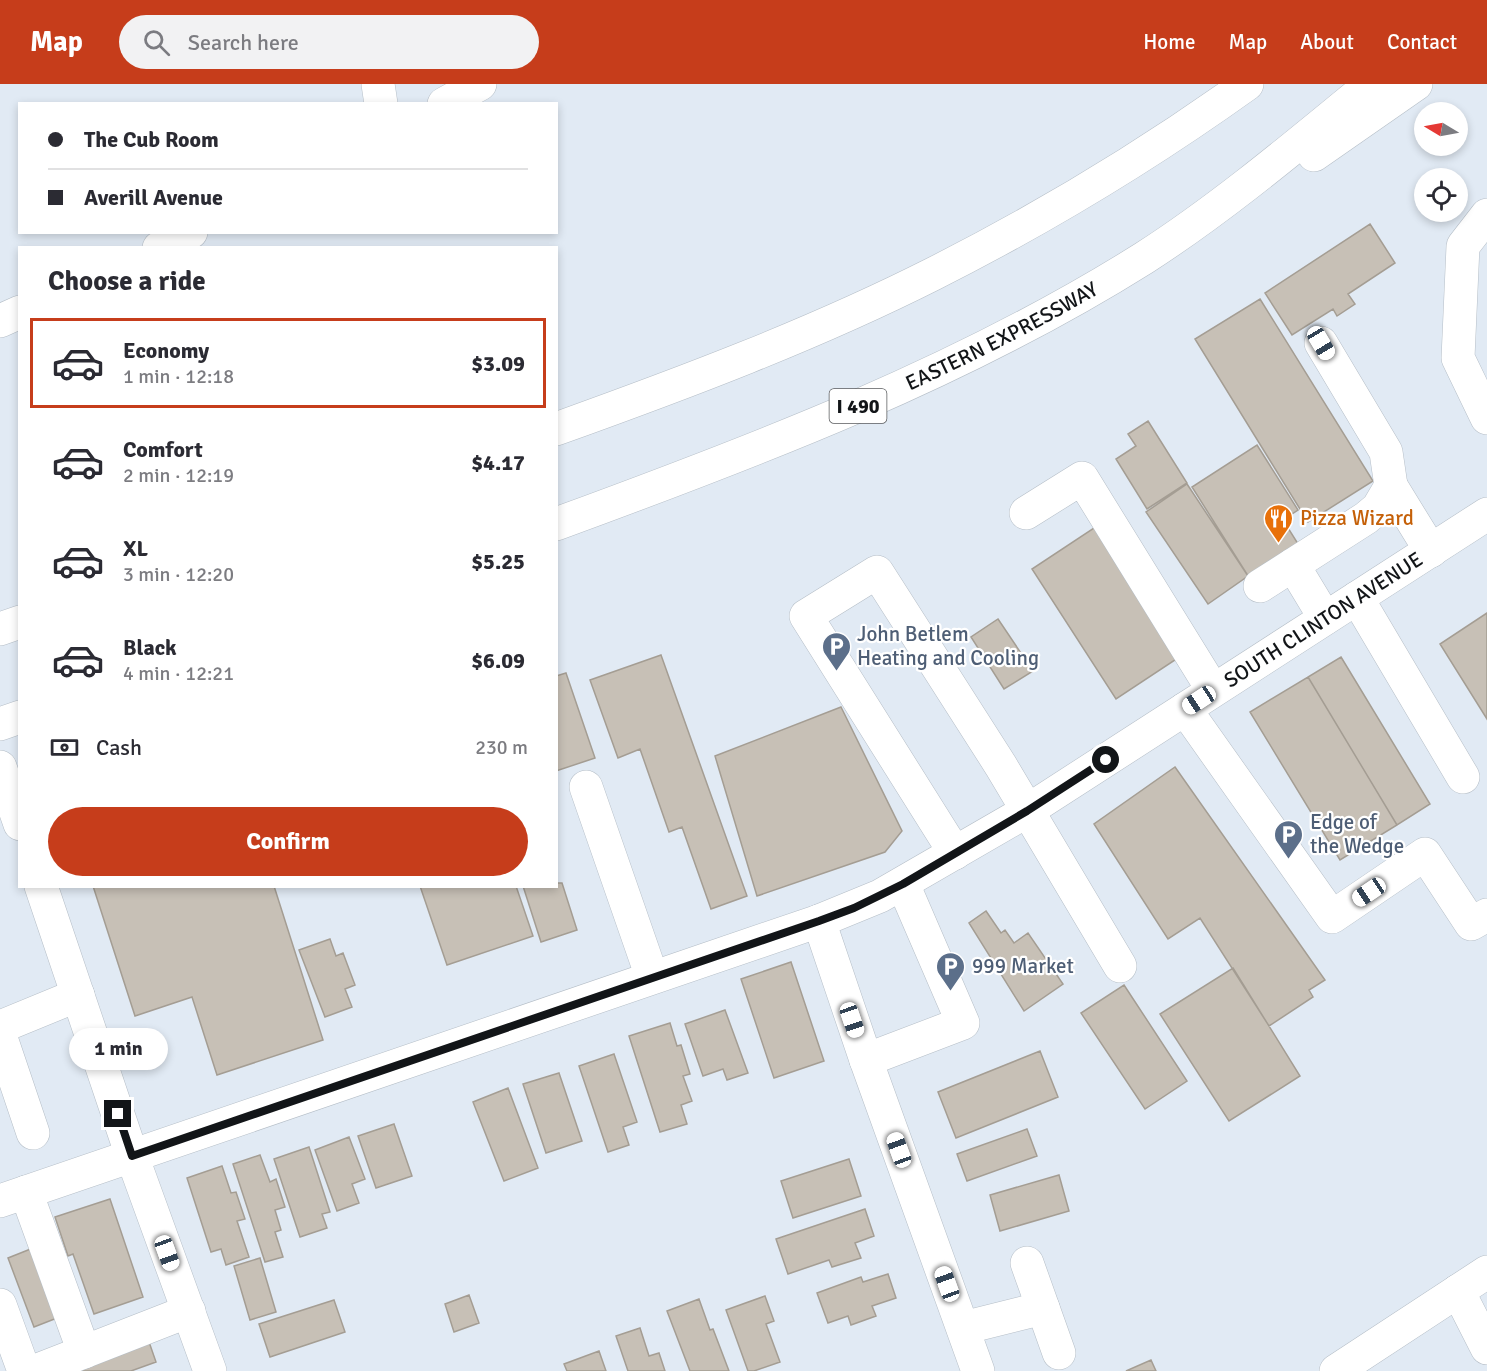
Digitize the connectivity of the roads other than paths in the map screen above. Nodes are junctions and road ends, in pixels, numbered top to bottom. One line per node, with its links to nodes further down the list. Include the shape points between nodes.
1 (378, 84): 7 (main road)
2 (480, 84): 8 (main road)
3 (1219, 84): 9 (main road)
4 (1247, 84): 9 (main road)
5 (1371, 84): 13 (main road, EASTERN EXPRESSWAY / I 490, via 1270,165)
6 (1416, 84): 13 (main road, via 1283,175)
7 (381, 102)
8 (448, 102)
9 (1132, 160): 18 (main road, via 1004,236 896,292 728,365)
10 (1487, 215): 17 (main road, via 1463,246 1458,358)
11 (187, 234): 12 (main road)
12 (163, 246)
13 (1146, 256): 21 (main road, EASTERN EXPRESSWAY / I 490, via 1045,315 891,392 730,459)
14 (18, 313): 15 (main road)
15 (0, 321)
16 (1321, 343): 19 (main road, via 1386,452)
17 (1487, 418)
18 (558, 428)
19 (1391, 486): 23 (main road); 24 (main road, via 1378,508 1366,518)
20 (1026, 513): 30 (main road, via 1082,478)
21 (558, 523)
22 (1480, 530): 23 (main road, SOUTH CLINTON AVENUE)
23 (1431, 550): 26 (main road, SOUTH CLINTON AVENUE)
24 (1293, 565): 25 (main road); 27 (main road)
25 (1260, 586)
26 (1357, 598): 27 (main road, SOUTH CLINTON AVENUE); 35 (main road)
27 (1325, 618): 30 (main road, SOUTH CLINTON AVENUE)
28 (18, 623): 29 (main road)
29 (0, 629)
30 (1213, 690): 31 (main road, SOUTH CLINTON AVENUE)
31 (1185, 709): 37 (main road, SOUTH CLINTON AVENUE); 42 (main road, via 1332,917 1425,854 1471,924)
32 (18, 718): 33 (main road)
33 (0, 724)
34 (0, 767): 38 (main road)
35 (1463, 777)
36 (586, 787): 45 (main road)
37 (1027, 811): 39 (main road, SOUTH CLINTON AVENUE); 39 (main road, via 877,572 806,616); 44 (main road)
38 (18, 820)
39 (955, 853): 40 (main road, SOUTH CLINTON AVENUE)
40 (903, 884): 43 (main road, SOUTH CLINTON AVENUE); 49 (main road, via 963,1023)
41 (42, 888): 46 (main road)
42 (1487, 915)
43 (819, 921): 45 (main road, SOUTH CLINTON AVENUE); 49 (main road)
44 (1120, 966)
45 (652, 977): 51 (main road, SOUTH CLINTON AVENUE)
46 (78, 995): 47 (main road); 51 (main road)
47 (0, 1027)
48 (0, 1035): 50 (main road)
49 (866, 1060): 59 (main road)
50 (33, 1133)
51 (132, 1156): 52 (main road, SOUTH CLINTON AVENUE); 58 (main road)
52 (13, 1197): 61 (main road)
53 (1027, 1263): 57 (main road)
54 (1487, 1272): 55 (main road)
55 (1458, 1291): 60 (main road); 67 (main road)
56 (0, 1305): 64 (main road)
57 (1042, 1308): 59 (main road); 62 (main road)
58 (189, 1311): 61 (main road); 66 (main road)
59 (963, 1328): 63 (main road)
60 (1487, 1348)
61 (84, 1352): 65 (main road)
62 (1059, 1353)
63 (972, 1369)
64 (24, 1371)
65 (35, 1371)
66 (210, 1371)
67 (1336, 1371)

